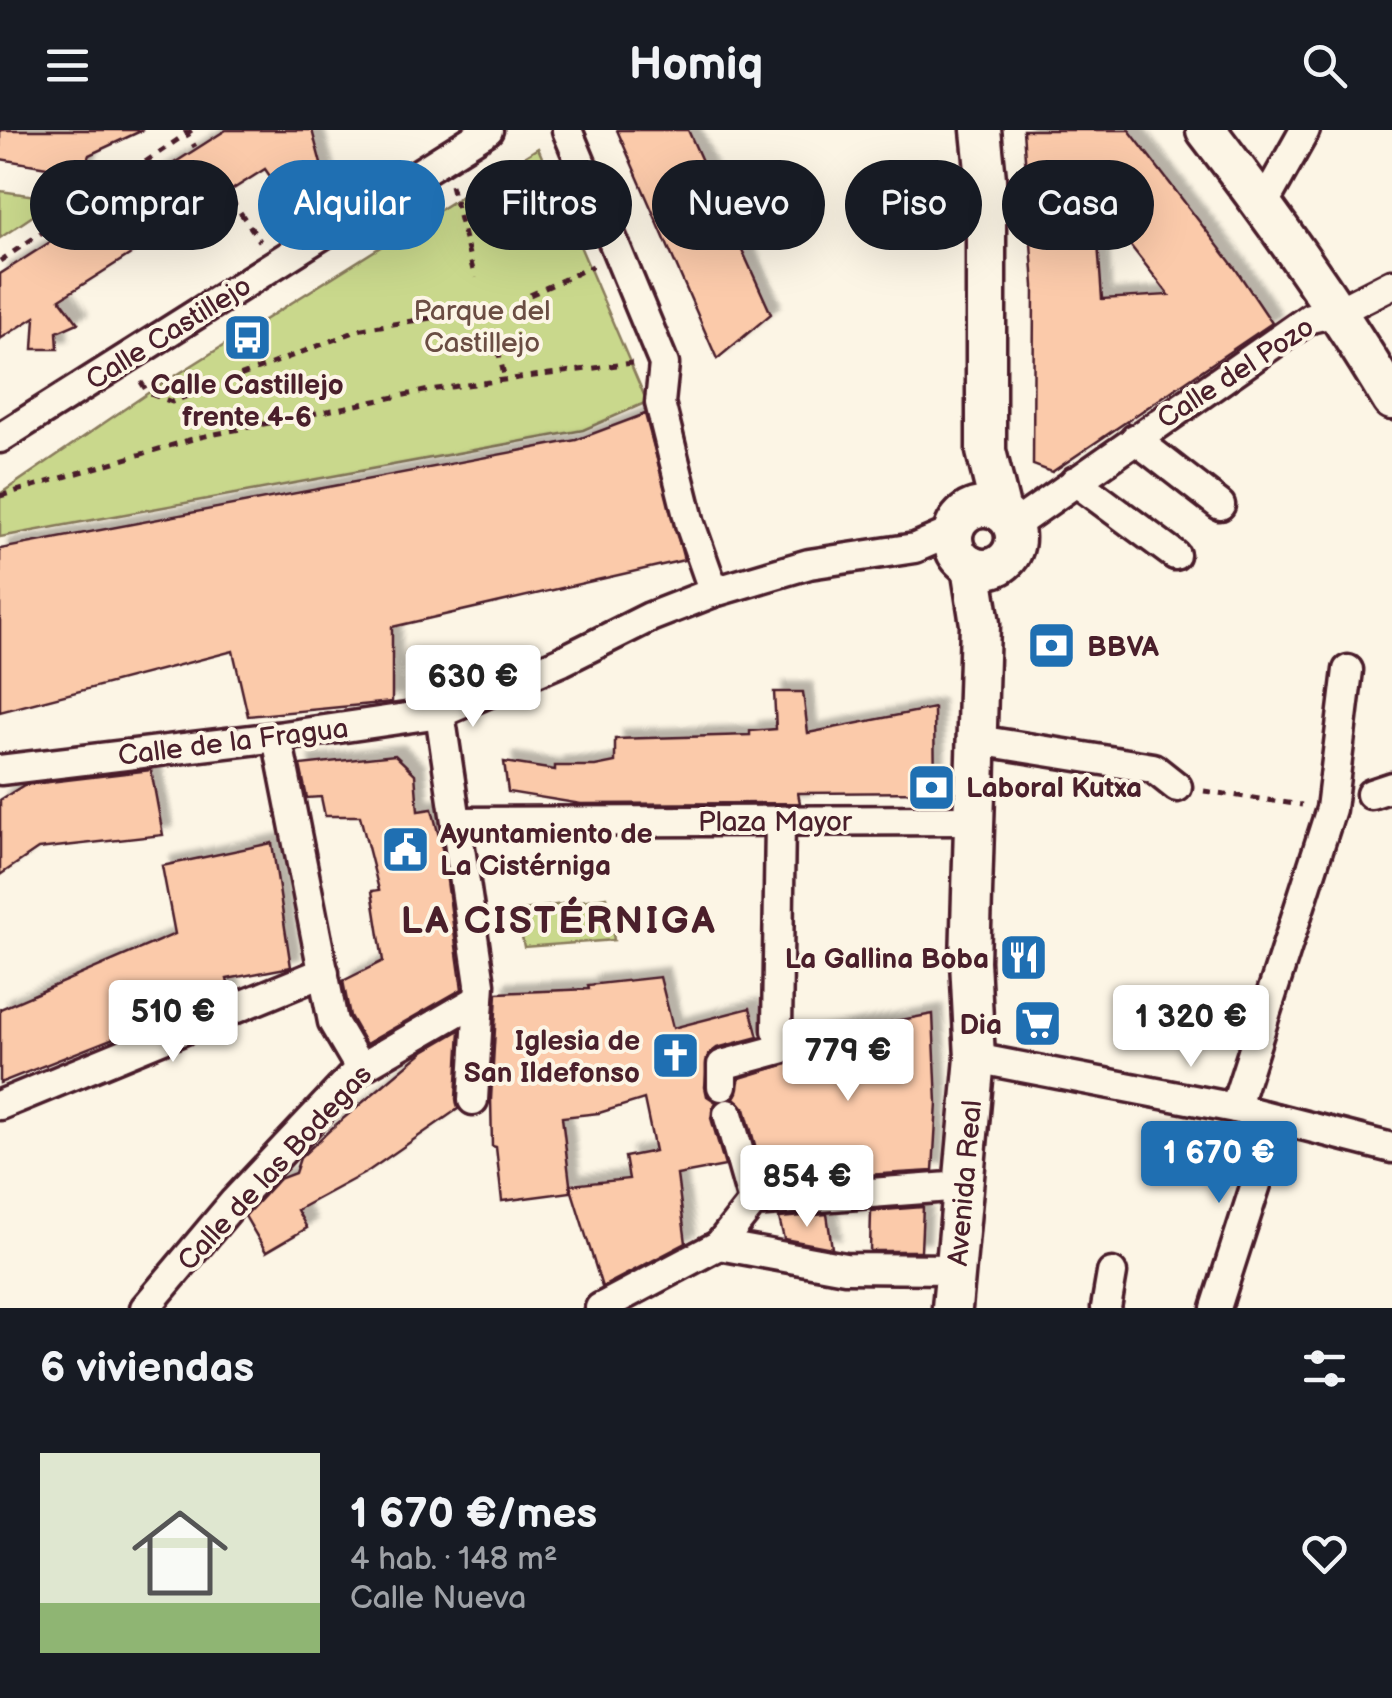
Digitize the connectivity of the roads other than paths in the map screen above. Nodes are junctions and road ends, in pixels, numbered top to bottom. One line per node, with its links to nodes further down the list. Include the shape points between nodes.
1 (488, 130): 10 (street, Calle Castillejo)
2 (567, 130): 16 (street, via 664,364 660,403)
3 (980, 130): 14 (street, via 986,179)
4 (1206, 130): 6 (street)
5 (1305, 130): 6 (street)
6 (1264, 205): 8 (street)
7 (1392, 284): 8 (street, Calle del Pozo)
8 (1337, 312): 9 (street); 11 (street, Calle del Pozo, via 1310,318)
9 (1392, 400)
10 (0, 438)
11 (1135, 438): 12 (street, Calle del Pozo); 13 (street, Calle del Pozo)
12 (1075, 481): 14 (street, Calle del Pozo); 15 (street)
13 (1220, 504)
14 (980, 538): 16 (street, Calle de la Fragua, via 809,564); 20 (street)
15 (1175, 555)
16 (714, 592): 18 (street, Calle de la Fragua)
17 (1348, 670): 32 (street, via 1331,809)
18 (440, 713): 19 (street, Calle de la Fragua); 25 (street)
19 (277, 737): 21 (street, Calle de la Fragua); 26 (street)
20 (976, 740): 22 (street, via 1153,768); 23 (street)
21 (0, 770)
22 (1177, 787)
23 (974, 802): 24 (street, Plaza Mayor); 28 (street)
24 (780, 821): 25 (street, Plaza Mayor); 36 (street, via 776,1030 784,1048 722,1065 725,1100)
25 (456, 822): 27 (street)
26 (324, 972): 29 (street, via 334,1022); 31 (street)
27 (479, 999): 29 (street, Calle de las Bodegas); 30 (street)
28 (974, 1058): 32 (street); 35 (street, Avenida Real)
29 (360, 1068): 40 (street, Calle de las Bodegas)
30 (473, 1100)
31 (0, 1105)
32 (1236, 1108): 33 (street)
33 (1277, 1118): 34 (street); 44 (street)
34 (1392, 1148)
35 (964, 1186): 36 (street); 38 (street, Avenida Real)
36 (754, 1202): 37 (street)
37 (719, 1245): 38 (street, via 845,1268); 41 (street)
38 (956, 1269): 42 (street, Avenida Real)
39 (1112, 1273): 43 (street)
40 (145, 1308)
41 (600, 1308)
42 (952, 1308)
43 (1106, 1308)
44 (1216, 1308)

